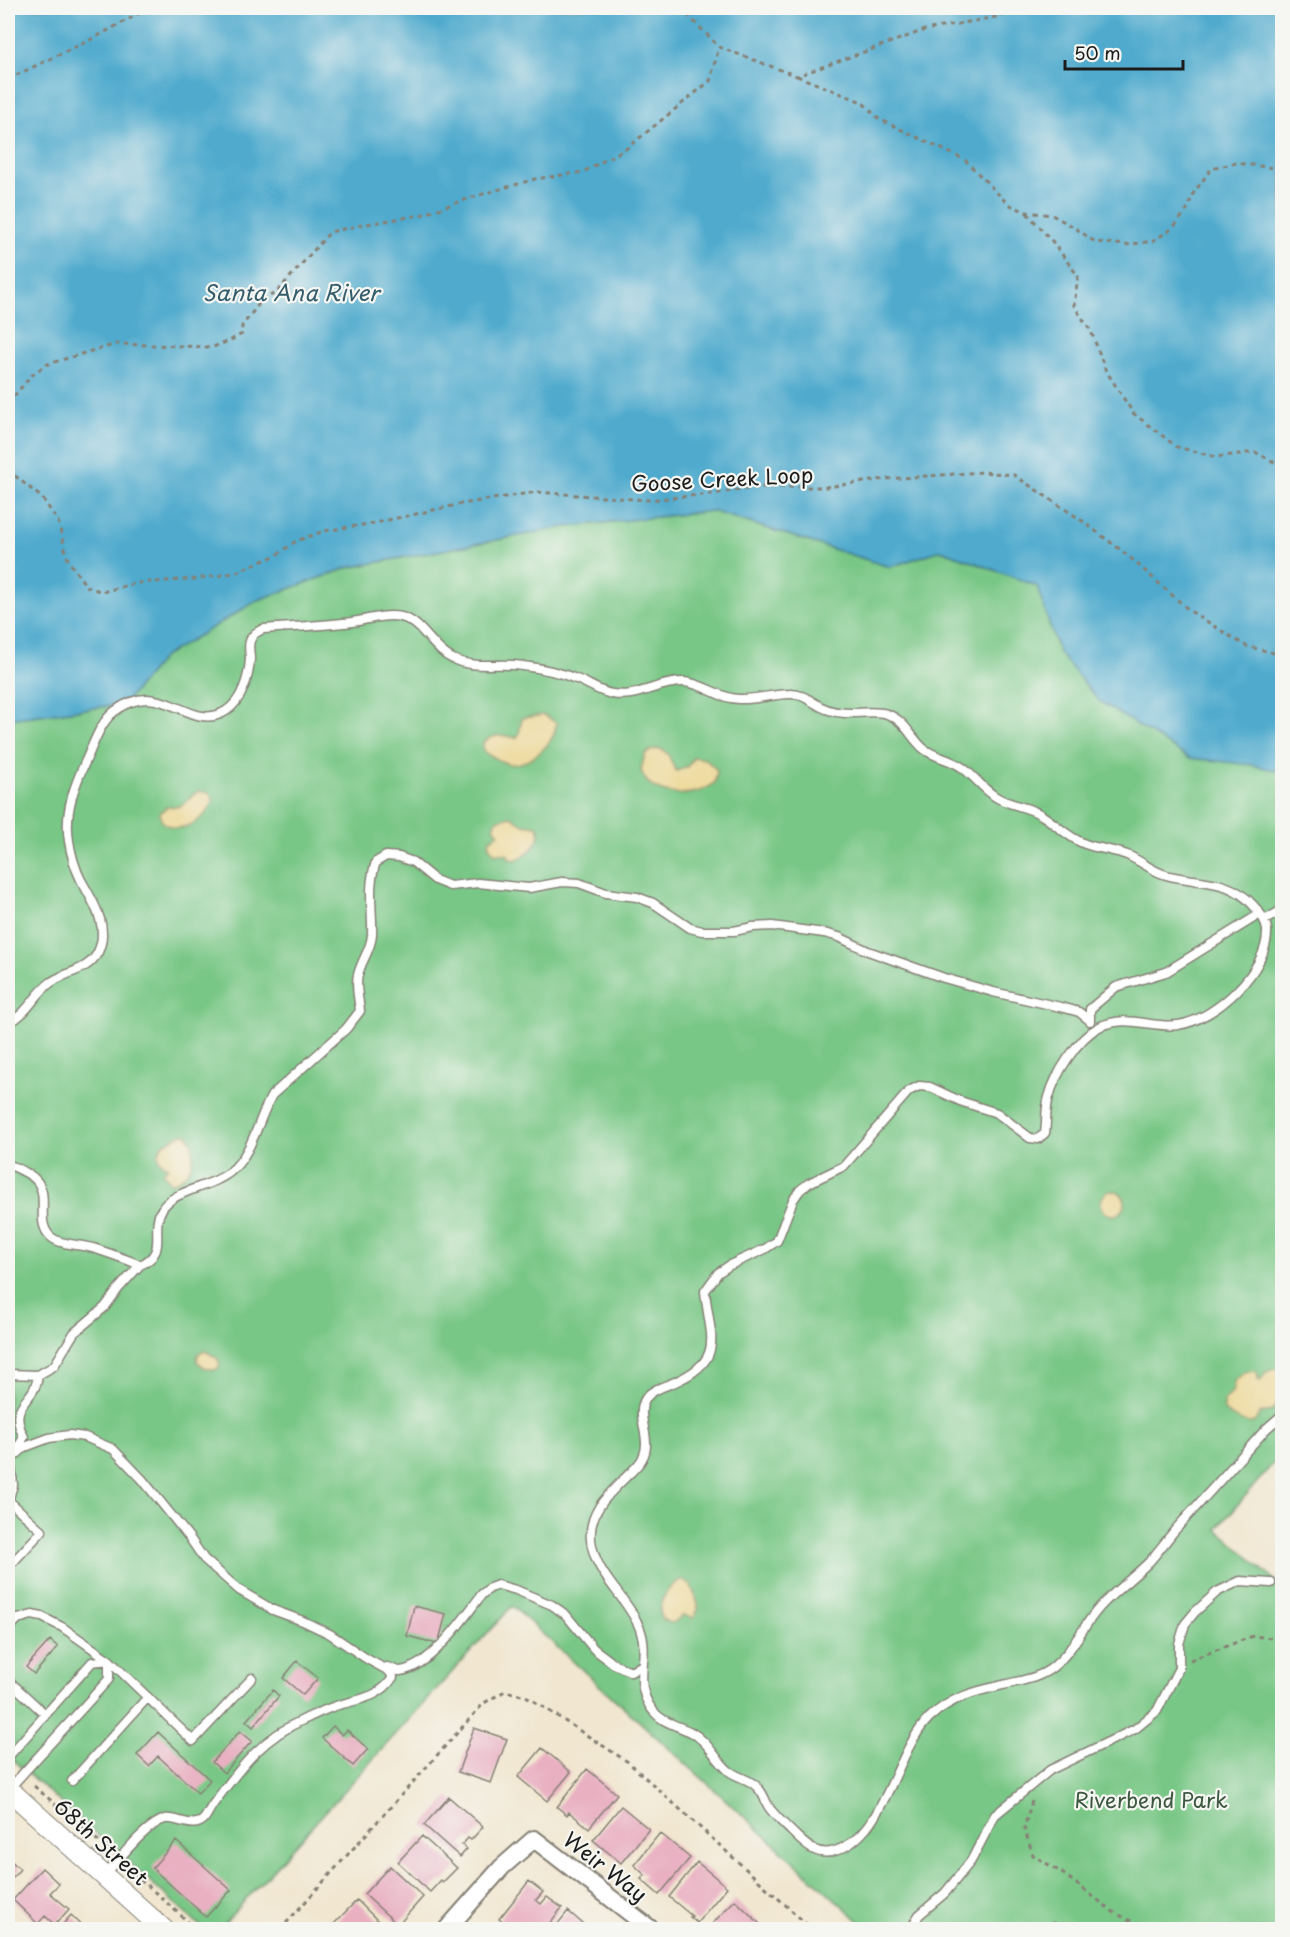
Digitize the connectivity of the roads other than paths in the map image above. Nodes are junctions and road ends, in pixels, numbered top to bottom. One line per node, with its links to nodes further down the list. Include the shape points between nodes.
1 (1282, 910): 2 (lane)
2 (1262, 917): 3 (lane, via 1166,972 1116,987 1090,1009); 4 (lane, via 1245,896 1232,888 1169,876 1131,856 1081,843 1041,814 996,797 960,766 920,746 897,718 886,714 829,710 793,693 736,700 687,682 616,695 540,669 478,665 452,659 406,618 381,616 256,632 250,640 242,691 226,711 200,717 161,700 142,699 107,718 78,780 68,826 80,878 103,927 98,951 83,969 51,982 24,1014); 5 (lane, via 1266,942 1257,966 1237,990 1206,1015 1174,1026 1131,1020)
3 (1089, 1020): 5 (lane); 7 (lane, via 1079,1012 934,975 824,933 772,926 702,931 690,928 653,903 579,883 529,888 478,883 450,886 435,880 413,862 386,856 376,862 372,872 372,936 357,975 360,1011 346,1029 272,1095 254,1137 232,1171 162,1208 158,1248 149,1261)
4 (8, 1023)
5 (1094, 1031): 18 (lane, via 1082,1040 1060,1071 1049,1094 1045,1133 1038,1139 1030,1138 997,1113 919,1086 904,1097 844,1166 800,1190 777,1241 730,1264 711,1281 705,1291 713,1346 708,1357 683,1378 648,1394 642,1413 647,1445 643,1459 601,1503 591,1525 595,1556 639,1626)
6 (8, 1164): 7 (lane, via 35,1179 42,1189 43,1220 54,1239 95,1248)
7 (140, 1265): 9 (lane, via 105,1307 74,1333 54,1366)
8 (8, 1374): 9 (lane)
9 (38, 1375): 11 (lane, via 38,1384 17,1417 24,1437)
10 (1282, 1415): 18 (lane, via 1148,1562 1098,1609 1054,1666 1043,1674 958,1698 928,1719 912,1740 865,1829 842,1848 830,1852 813,1850 769,1808 758,1787 730,1772 704,1741 657,1716 644,1694)
11 (19, 1447): 12 (lane); 18 (lane, via 44,1437 75,1433 110,1444 239,1588 329,1630 387,1667 399,1671 436,1652 482,1594 498,1585 537,1598 566,1615 594,1649 624,1670 631,1672)
12 (9, 1459): 13 (lane, via 13,1485); 26 (lane, via 25,1447 69,1435 113,1449 142,1479 204,1559 239,1590 273,1610 330,1634 393,1677 388,1685 363,1699 340,1704 280,1732 255,1751 203,1820 197,1824 166,1819 150,1827)
13 (8, 1500): 14 (lane, via 42,1531 14,1560)
14 (8, 1554)
15 (1270, 1583): 30 (lane, via 1240,1581 1217,1592 1195,1612 1185,1624 1179,1644 1176,1676 1157,1711 1135,1729 1050,1770 995,1815 971,1861)
16 (8, 1629): 17 (lane, via 18,1619 42,1617)
17 (109, 1660): 21 (lane); 22 (lane, via 92,1662); 25 (lane, via 109,1679)
18 (642, 1665)
19 (252, 1678): 21 (lane, via 193,1741)
20 (8, 1680): 22 (lane)
21 (148, 1697): 24 (lane)
22 (45, 1714): 23 (lane)
23 (8, 1757)
24 (72, 1781)
25 (12, 1785): 26 (street, 68th Street)
26 (104, 1876): 27 (street, 68th Street)
27 (164, 1929)
28 (446, 1929): 29 (street, Weir Way, via 501,1866 534,1839)
29 (652, 1929)
30 (910, 1929)

